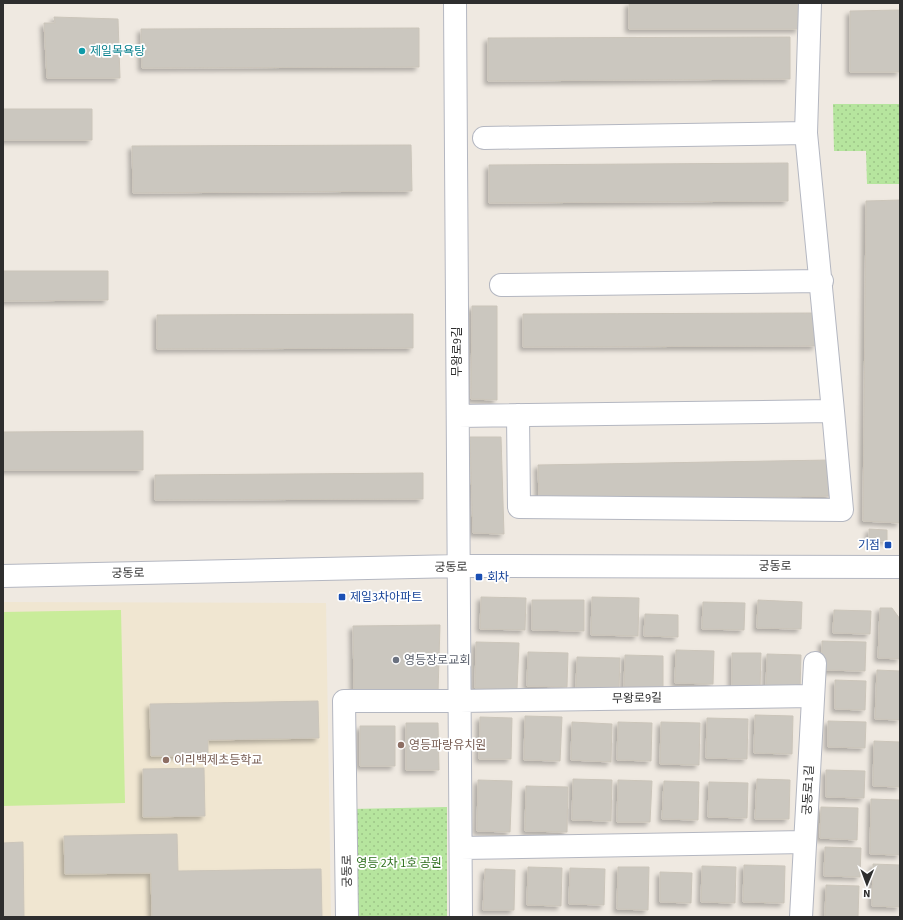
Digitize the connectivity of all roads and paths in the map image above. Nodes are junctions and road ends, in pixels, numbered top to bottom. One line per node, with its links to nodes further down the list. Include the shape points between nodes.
1 (455, 3): 9 (street, 무왕로9길)
2 (810, 3): 3 (street)
3 (806, 133): 4 (street); 5 (street)
4 (484, 138)
5 (822, 281): 6 (street); 7 (street)
6 (500, 285)
7 (833, 411): 8 (street); 8 (street, via 842,510 519,507)
8 (518, 415): 9 (street)
9 (458, 416): 10 (street, 무왕로9길)
10 (459, 566): 11 (street, 궁동로); 12 (street, 궁동로); 15 (street, 무왕로9길)
11 (900, 567)
12 (3, 576)
13 (815, 663): 14 (street, 궁동로1길)
14 (814, 696): 15 (street, 무왕로9길); 16 (street, 궁동로1길)
15 (460, 701): 17 (street, 무왕로9길); 18 (street, 궁동로, via 344,701)
16 (805, 842): 17 (street); 20 (street, 궁동로1길)
17 (461, 848): 19 (street, 무왕로9길)
18 (347, 917)
19 (461, 917)
20 (801, 917)

